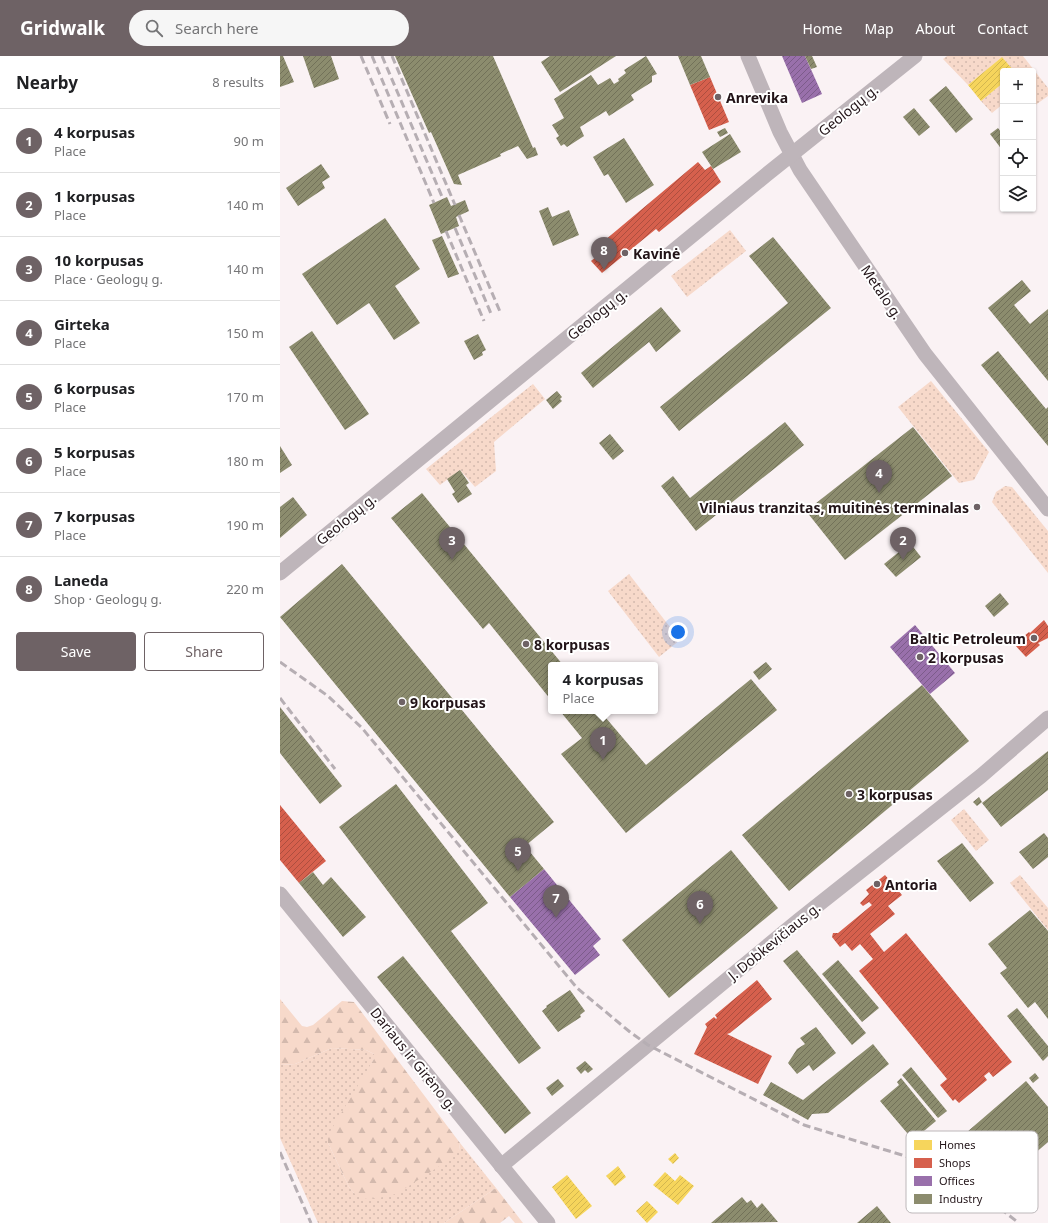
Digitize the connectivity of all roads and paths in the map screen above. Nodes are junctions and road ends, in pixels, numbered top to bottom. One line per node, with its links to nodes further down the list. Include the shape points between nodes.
1 (748, 56): 3 (street, Metalo g.)
2 (915, 56): 3 (street, Geologų g.)
3 (792, 154): 4 (street, Metalo g., via 924,354); 5 (street, Geologų g.)
4 (1048, 509)
5 (280, 573)
6 (1048, 718): 8 (street, J. Dobkevičiaus g., via 982,776 756,955)
7 (280, 894): 8 (street, Dariaus ir Girėno g.)
8 (501, 1166): 9 (street, Dariaus ir Girėno g.)
9 (548, 1223)

